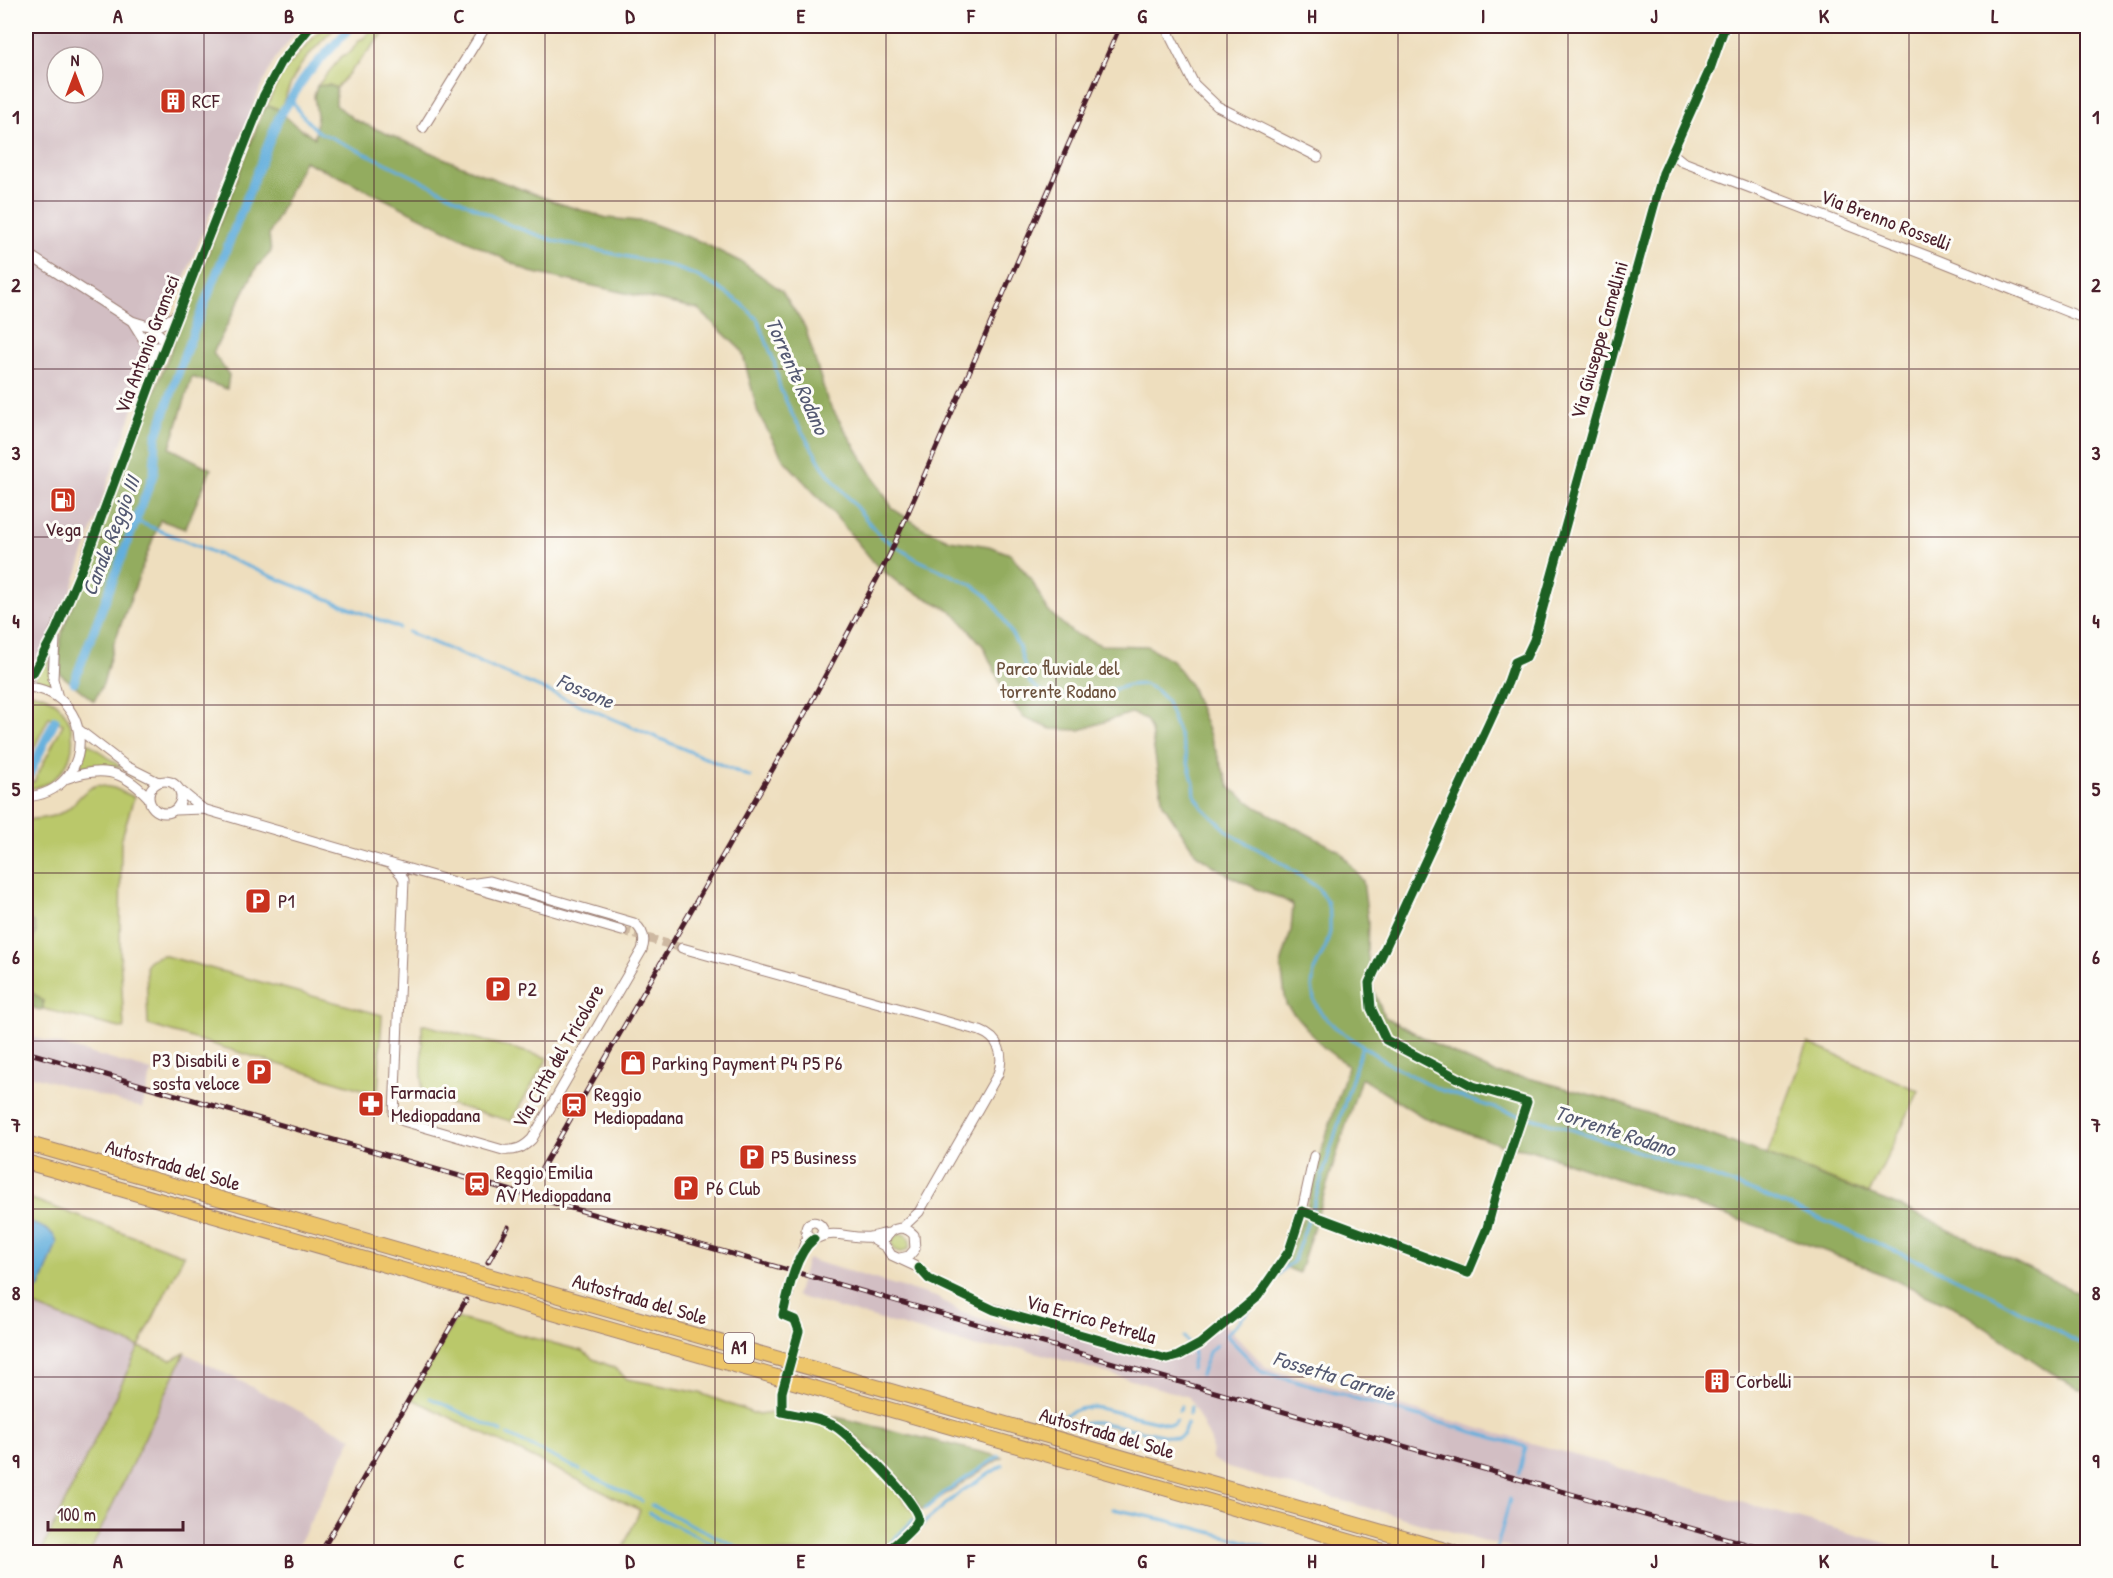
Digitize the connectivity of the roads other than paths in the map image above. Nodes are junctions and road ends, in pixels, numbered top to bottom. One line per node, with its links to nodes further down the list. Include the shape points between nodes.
1 (311, 26): 9 (street, Via Antonio Gramsci, via 281,63 264,95)
2 (486, 26): 5 (street)
3 (1172, 26): 7 (street, via 1168,34 1194,84 1217,106)
4 (1725, 26): 6 (street, Via Giuseppe Camellini)
5 (423, 128)
6 (1672, 153): 10 (street, Via Brenno Rosselli, via 1683,162); 17 (street, Via Giuseppe Camellini, via 1534,640 1526,657)
7 (1318, 157)
8 (26, 253): 11 (street)
9 (177, 314): 12 (street, via 162,325); 13 (street, Via Antonio Gramsci)
10 (2088, 320)
11 (132, 321): 12 (street); 14 (street)
12 (151, 327): 13 (street)
13 (165, 345): 14 (street); 15 (street, Via Antonio Gramsci)
14 (147, 346): 15 (street, via 153,355)
15 (155, 372): 16 (street, Via Antonio Gramsci)
16 (56, 630): 18 (street, Via Antonio Gramsci, via 37,667); 20 (street, Via Antonio Gramsci, via 52,679)
17 (1515, 662)
18 (26, 679)
19 (26, 687): 20 (street)
20 (58, 698): 21 (street, Via Antonio Gramsci)
21 (78, 729): 22 (street, via 79,752); 23 (street, via 126,766)
22 (65, 779): 25 (street, via 50,791); 26 (street, via 95,771 111,772 131,781)
23 (158, 782): 24 (street, via 173,782); 26 (street)
24 (180, 790): 27 (street, Via Città del Tricolore); 28 (street, via 181,801)
25 (26, 797)
26 (148, 797): 28 (street, via 159,812)
27 (203, 809): 28 (street, Via Città del Tricolore); 29 (street, Via Città del Tricolore)
28 (175, 810)
29 (392, 865): 30 (street, Via Città del Tricolore); 30 (street, Via Città del Tricolore, via 404,880 394,1114 403,1121 512,1151 532,1139 642,950 643,935 634,923 490,881)
30 (463, 885): 31 (street)
31 (622, 931)
32 (682, 948): 37 (street, via 991,1036 1000,1052 998,1074)
33 (26, 1143): 53 (highway, Autostrada del Sole / A1)
34 (1314, 1156): 36 (street, Via Errico Petrella)
35 (26, 1162): 52 (highway, Autostrada del Sole / A1)
36 (1302, 1211): 46 (street, Via Errico Petrella, via 1289,1251 1258,1296 1200,1344 1170,1359 994,1310 929,1279); 47 (street)
37 (919, 1212): 38 (street); 40 (street)
38 (902, 1228): 39 (street); 40 (street)
39 (889, 1233): 41 (street); 42 (street)
40 (914, 1235): 43 (street)
41 (869, 1237): 42 (street); 44 (street, via 816,1234)
42 (886, 1247): 45 (street, via 891,1255)
43 (915, 1249): 45 (street); 46 (street)
44 (800, 1257)
45 (900, 1258): 46 (street, Via Errico Petrella)
46 (919, 1268)
47 (1468, 1273)
48 (789, 1293): 49 (street, via 783,1315 792,1317 798,1325)
49 (795, 1348)
50 (782, 1392): 51 (street, via 782,1412 836,1427 913,1506 918,1517 916,1524)
51 (886, 1552)
52 (1387, 1552)
53 (1452, 1552)

